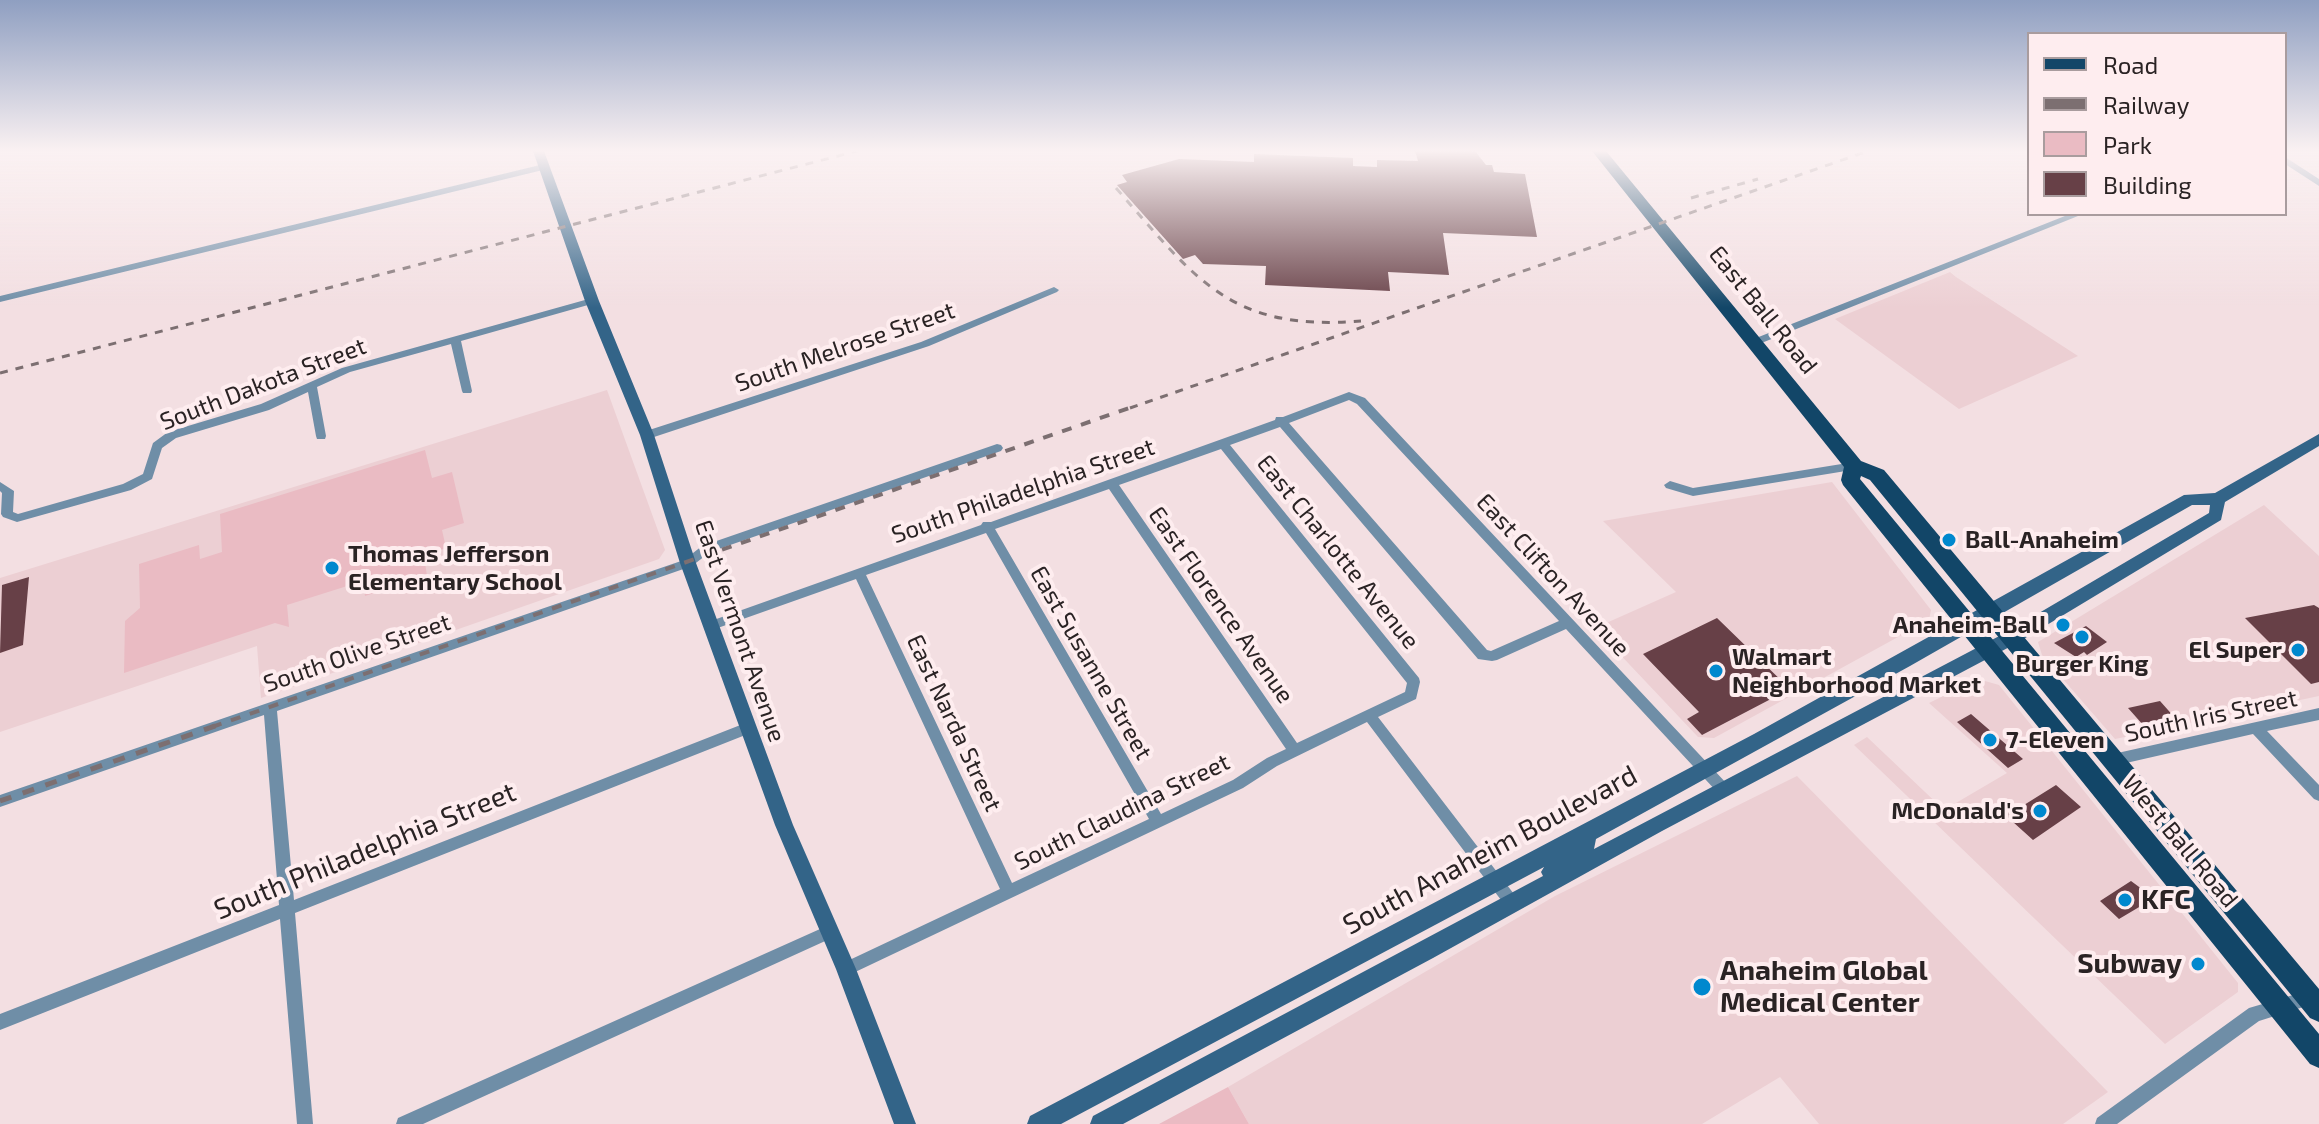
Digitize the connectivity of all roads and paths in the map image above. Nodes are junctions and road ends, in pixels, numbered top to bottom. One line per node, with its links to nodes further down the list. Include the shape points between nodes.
1 (369, 203): 6 (street)
2 (557, 203): 7 (main road, East Vermont Avenue)
3 (1642, 203): 9 (main road, East Ball Road)
4 (2073, 216): 9 (street)
5 (1054, 290): 14 (street, South Melrose Street, via 925,344)
6 (0, 299)
7 (592, 301): 8 (street, South Dakota Street); 14 (main road, East Vermont Avenue)
8 (455, 339): 10 (street, South Dakota Street, via 346,370); 11 (street)
9 (1755, 342): 19 (main road, East Ball Road)
10 (312, 386): 15 (street); 22 (street, South Dakota Street, via 265,407 166,438 155,450 152,472 135,485 17,518 7,514 7,488)
11 (467, 391)
12 (1349, 396): 13 (street, South Philadelphia Street); 28 (street, East Clifton Avenue, via 1361,401)
13 (1280, 420): 17 (street, South Philadelphia Street); 28 (street, via 1483,655 1492,656)
14 (647, 435): 25 (main road, East Vermont Avenue)
15 (321, 436)
16 (2319, 439): 23 (main road)
17 (1223, 444): 20 (street, South Philadelphia Street); 33 (street, East Charlotte Avenue, via 1414,682)
18 (997, 448): 25 (street, South Olive Street, via 706,549)
19 (1854, 466): 21 (street, via 1693,492); 27 (main road, East Ball Road, via 1877,475); 30 (main road, East Ball Road, via 1850,480)
20 (1111, 483): 24 (street, South Philadelphia Street); 39 (street, East Florence Avenue)
21 (1670, 485)
22 (0, 486)
23 (2218, 499): 27 (main road, South Anaheim Boulevard, via 2189,499); 31 (main road, via 2216,516)
24 (987, 525): 26 (street, South Philadelphia Street); 45 (street, East Susanne Street)
25 (688, 563): 29 (main road, East Vermont Avenue); 34 (street, South Olive Street)
26 (859, 572): 29 (street, South Philadelphia Street); 49 (street, East Narda Street)
27 (1991, 613): 30 (main road, South Anaheim Boulevard); 31 (main road, West Ball Road)
28 (1567, 623): 41 (street, East Clifton Avenue)
29 (712, 625): 37 (main road, East Vermont Avenue)
30 (1967, 625): 32 (main road, West Ball Road); 41 (main road, South Anaheim Boulevard)
31 (2011, 638): 32 (main road); 40 (main road, West Ball Road)
32 (1987, 649): 42 (main road); 55 (main road, West Ball Road)
33 (1415, 690): 36 (street, South Claudina Street)
34 (270, 707): 44 (street, South Olive Street); 51 (street)
35 (2319, 714): 38 (street, South Iris Street)
36 (1369, 715): 39 (street, South Claudina Street); 48 (street)
37 (748, 728): 51 (street, South Philadelphia Street); 52 (main road, East Vermont Avenue)
38 (2256, 728): 40 (street, South Iris Street); 43 (street)
39 (1295, 751): 45 (street, South Claudina Street)
40 (2113, 760): 54 (main road, West Ball Road)
41 (1704, 770): 42 (street, East Clifton Avenue); 46 (main road, South Anaheim Boulevard)
42 (1723, 789): 47 (main road)
43 (2319, 795)
44 (0, 801)
45 (1158, 822): 49 (street, South Claudina Street)
46 (1588, 833): 47 (main road, via 1584,849 1554,866); 48 (main road, South Anaheim Boulevard)
47 (1555, 881): 50 (main road)
48 (1493, 882): 50 (street); 61 (main road, South Anaheim Boulevard)
49 (1009, 893): 53 (street, South Claudina Street)
50 (1512, 903): 62 (main road)
51 (288, 910): 56 (street, South Philadelphia Street); 58 (street)
52 (829, 932): 53 (main road, East Vermont Avenue); 59 (street)
53 (846, 969): 60 (main road, East Vermont Avenue)
54 (2315, 1004): 55 (street)
55 (2280, 1006): 57 (main road, West Ball Road); 63 (street, via 2255,1014)
56 (0, 1022)
57 (2319, 1055)
58 (305, 1124)
59 (404, 1124)
60 (905, 1124)
61 (1038, 1124)
62 (1101, 1124)
63 (2103, 1124)

